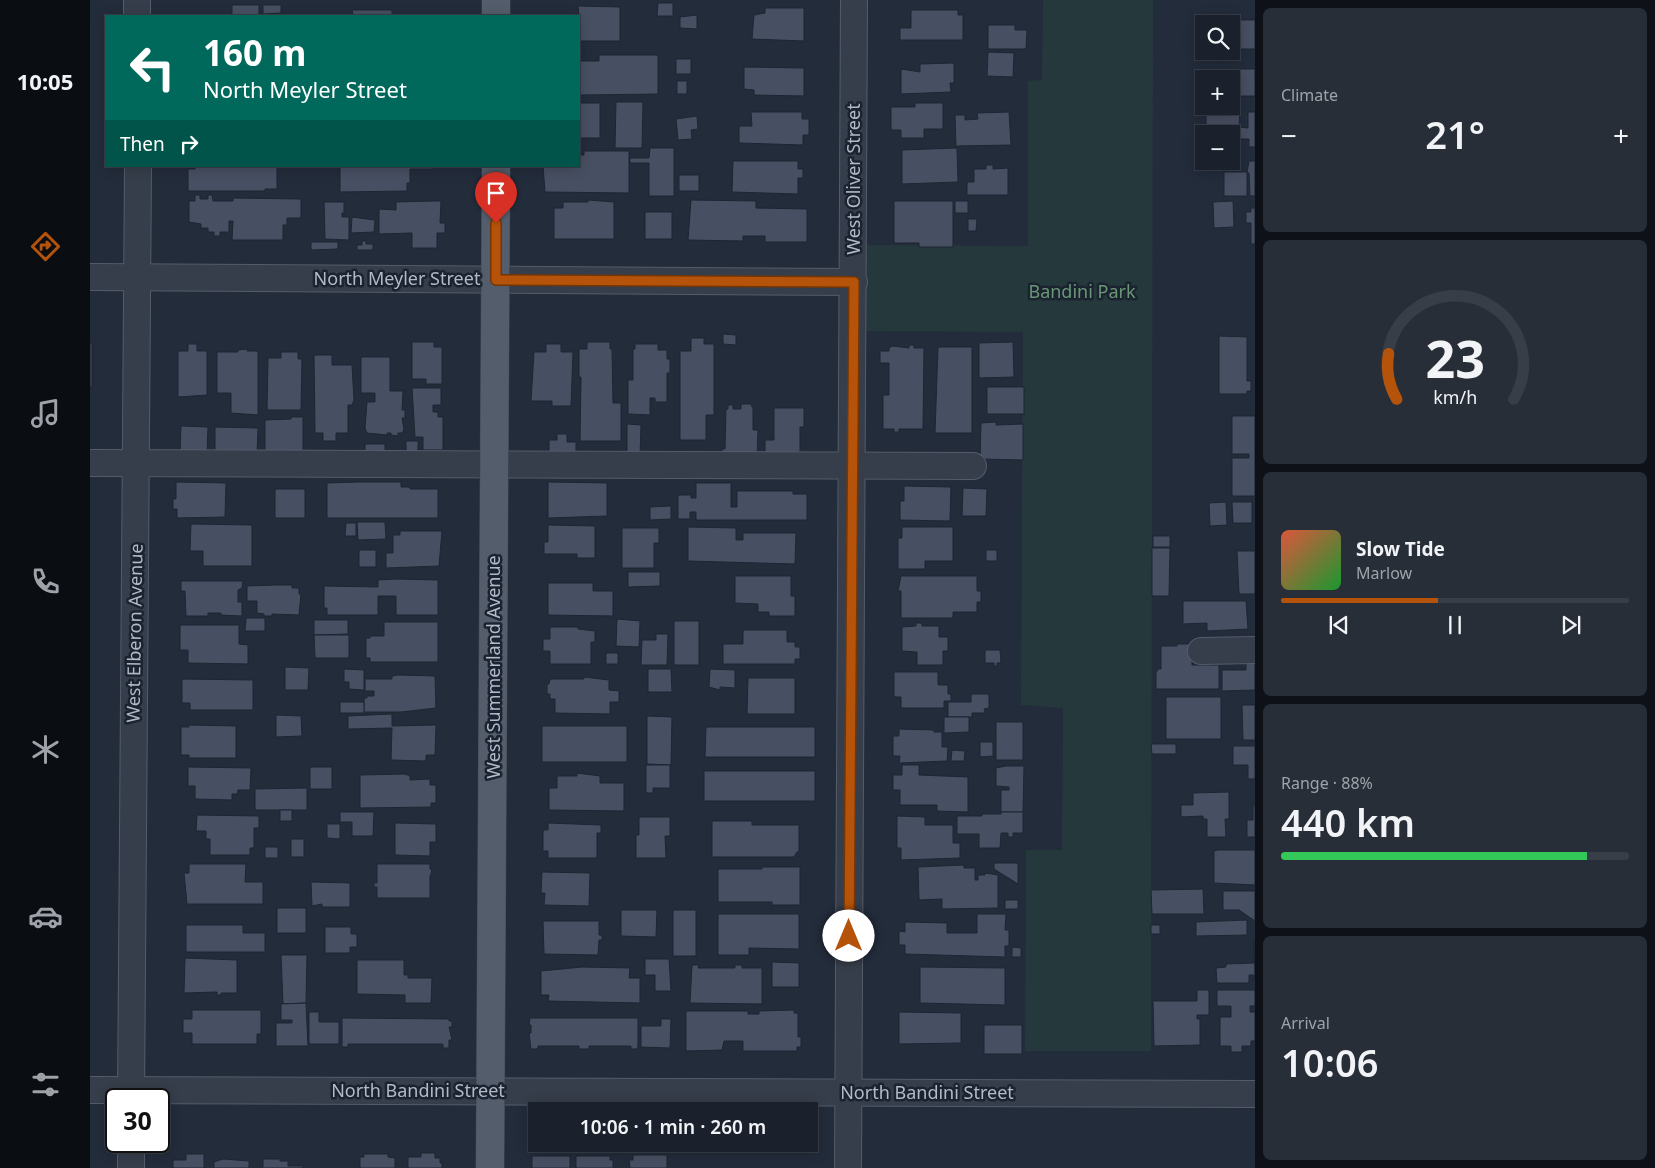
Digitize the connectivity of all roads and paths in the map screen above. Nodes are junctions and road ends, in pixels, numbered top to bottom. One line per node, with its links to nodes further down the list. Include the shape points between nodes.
1 (137, 0): 4 (street)
2 (496, 0): 5 (main road)
3 (854, 0): 11 (street, West Oliver Street)
4 (137, 15)
5 (496, 15)
6 (138, 167): 9 (street, West Elberon Avenue)
7 (496, 167): 10 (main road, West Summerland Avenue)
8 (90, 278): 9 (street, North Meyler Street)
9 (139, 278): 10 (street, North Meyler Street); 13 (street, West Elberon Avenue)
10 (496, 280): 11 (street, North Meyler Street); 14 (main road, West Summerland Avenue)
11 (854, 282): 15 (street, West Oliver Street)
12 (90, 462): 13 (street)
13 (137, 463): 14 (street); 19 (street, West Elberon Avenue)
14 (495, 464): 15 (street); 22 (main road, West Summerland Avenue)
15 (852, 466): 16 (street); 23 (street, West Oliver Street)
16 (973, 466)
17 (1255, 650): 18 (street)
18 (1201, 651)
19 (131, 1088)
20 (90, 1090): 21 (street, North Bandini Street)
21 (105, 1091)
22 (492, 1092): 23 (street, North Bandini Street); 24 (street, North Bandini Street); 28 (main road, West Summerland Avenue)
23 (848, 1092): 25 (street, North Bandini Street); 29 (street, West Oliver Street)
24 (170, 1094)
25 (1255, 1094)
26 (131, 1153): 27 (street)
27 (131, 1168)
28 (490, 1168)
29 (848, 1168)

